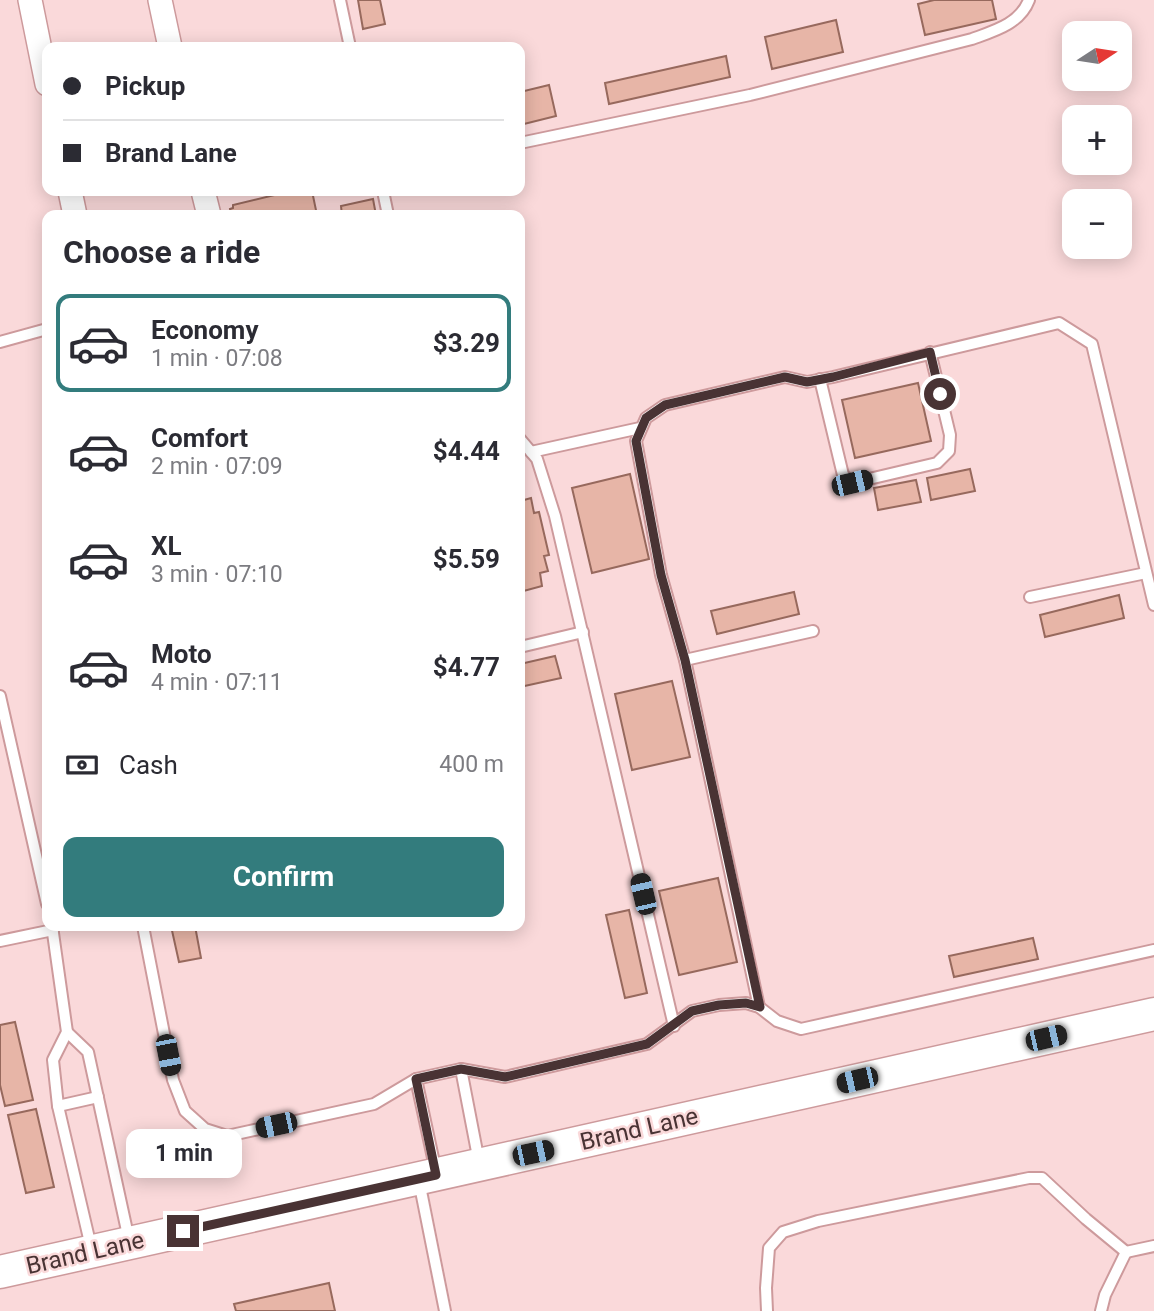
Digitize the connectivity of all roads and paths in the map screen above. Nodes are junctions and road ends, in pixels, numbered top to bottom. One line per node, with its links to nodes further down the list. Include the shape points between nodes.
1 (30, 0): 7 (street)
2 (160, 0): 5 (street)
3 (340, 0): 6 (lane)
4 (1029, 0): 8 (lane, via 1007,26 972,39 750,95)
5 (169, 42)
6 (350, 42)
7 (42, 59)
8 (525, 142)
9 (42, 331): 10 (lane)
10 (0, 342)
11 (930, 352): 12 (lane); 12 (lane, via 950,435 948,452 937,463 852,483 843,475); 16 (lane, via 1059,323 1092,344)
12 (820, 379): 13 (lane, via 807,382 785,377 665,405)
13 (640, 428): 15 (lane); 22 (lane, via 636,441 661,575)
14 (525, 445): 15 (lane)
15 (531, 452): 20 (lane, via 555,516)
16 (1146, 573): 17 (lane); 18 (lane)
17 (1030, 597)
18 (1154, 606)
19 (813, 631): 22 (lane)
20 (583, 632): 21 (lane); 32 (lane)
21 (525, 646)
22 (685, 660): 30 (lane)
23 (0, 696): 24 (lane)
24 (42, 882)
25 (42, 931): 28 (lane)
26 (53, 931): 33 (lane)
27 (144, 931): 35 (lane, via 173,1080 185,1111 205,1129 227,1136 374,1104)
28 (0, 942)
29 (1154, 950): 30 (lane, via 801,1029 777,1021)
30 (760, 1007): 32 (lane, via 719,1005 692,1011)
31 (1154, 1014): 38 (street, Brand Lane)
32 (674, 1026): 34 (lane, via 647,1044 505,1077)
33 (67, 1032): 36 (lane, via 88,1052); 37 (lane, via 53,1060)
34 (461, 1069): 35 (lane); 38 (lane)
35 (416, 1079): 39 (lane)
36 (97, 1097): 37 (lane); 40 (lane)
37 (58, 1106): 42 (lane)
38 (479, 1165): 39 (street, Brand Lane)
39 (427, 1177): 40 (street, Brand Lane); 45 (lane)
40 (130, 1243): 42 (street, Brand Lane)
41 (1154, 1246): 43 (lane)
42 (92, 1252): 44 (street, Brand Lane)
43 (1126, 1252): 46 (lane, via 1042,1178 1029,1178 783,1232 769,1248); 47 (lane)
44 (0, 1272)
45 (445, 1311)
46 (767, 1311)
47 (1101, 1311)

